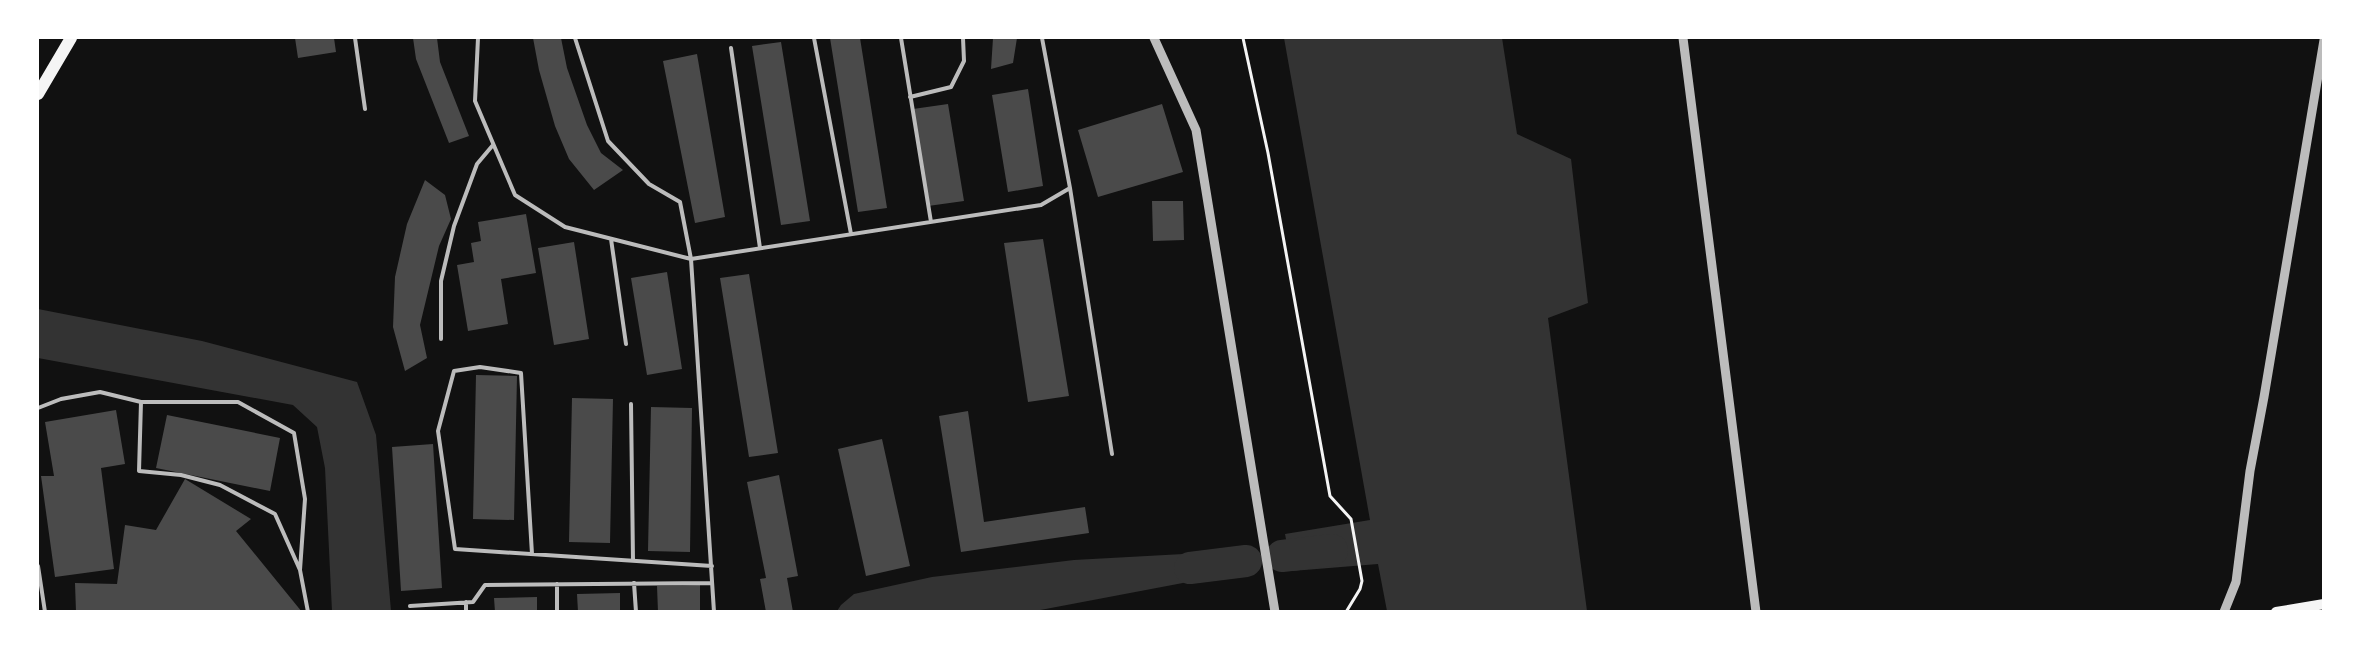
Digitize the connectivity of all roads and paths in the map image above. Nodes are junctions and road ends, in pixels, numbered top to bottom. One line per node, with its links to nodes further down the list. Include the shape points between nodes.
1 (71, 38): 14 (highway)
2 (355, 38): 16 (lane)
3 (478, 38): 17 (lane, via 475,100)
4 (575, 38): 23 (lane, via 608,141 649,184 680,202)
5 (814, 38): 20 (lane)
6 (900, 38): 15 (lane)
7 (963, 38): 15 (lane, via 964,62 951,87)
8 (1042, 38): 18 (lane)
9 (1154, 38): 47 (street, via 1196,130)
10 (1243, 38): 48 (path, via 1269,153 1330,496 1352,519 1362,581)
11 (1683, 38): 49 (street)
12 (2324, 40): 50 (street, via 2250,471 2236,582)
13 (731, 48): 22 (lane)
14 (38, 94)
15 (910, 97): 19 (lane)
16 (365, 109)
17 (494, 144): 21 (lane, via 515,195 566,227); 24 (lane, via 477,164 454,226 441,281)
18 (1070, 188): 19 (lane, via 1041,205); 29 (lane)
19 (931, 222): 20 (lane)
20 (851, 234): 22 (lane)
21 (611, 239): 23 (lane); 25 (lane)
22 (760, 248): 23 (lane)
23 (691, 258): 33 (lane)
24 (441, 339)
25 (626, 344)
26 (141, 402): 28 (lane, via 100,393 61,399); 34 (lane, via 139,471 181,475 220,485 275,514); 34 (lane, via 238,402 294,433 305,499)
27 (631, 404): 31 (lane)
28 (38, 408)
29 (1112, 454)
30 (532, 554): 30 (lane, via 455,549 438,431 453,371 480,367 521,373); 31 (lane)
31 (633, 561): 33 (lane)
32 (38, 566): 41 (lane)
33 (712, 566): 36 (lane)
34 (300, 570): 42 (lane)
35 (634, 583): 36 (lane); 37 (lane); 45 (lane)
36 (712, 583): 46 (lane)
37 (557, 584): 38 (lane, via 484,585 473,602); 44 (lane)
38 (466, 602): 40 (lane); 43 (lane)
39 (2324, 604): 51 (main road)
40 (410, 606)
41 (45, 612)
42 (308, 612)
43 (466, 612)
44 (556, 612)
45 (636, 612)
46 (714, 612)
47 (1275, 612)
48 (1346, 612)
49 (1756, 612)
50 (2224, 612)
51 (2276, 612)

